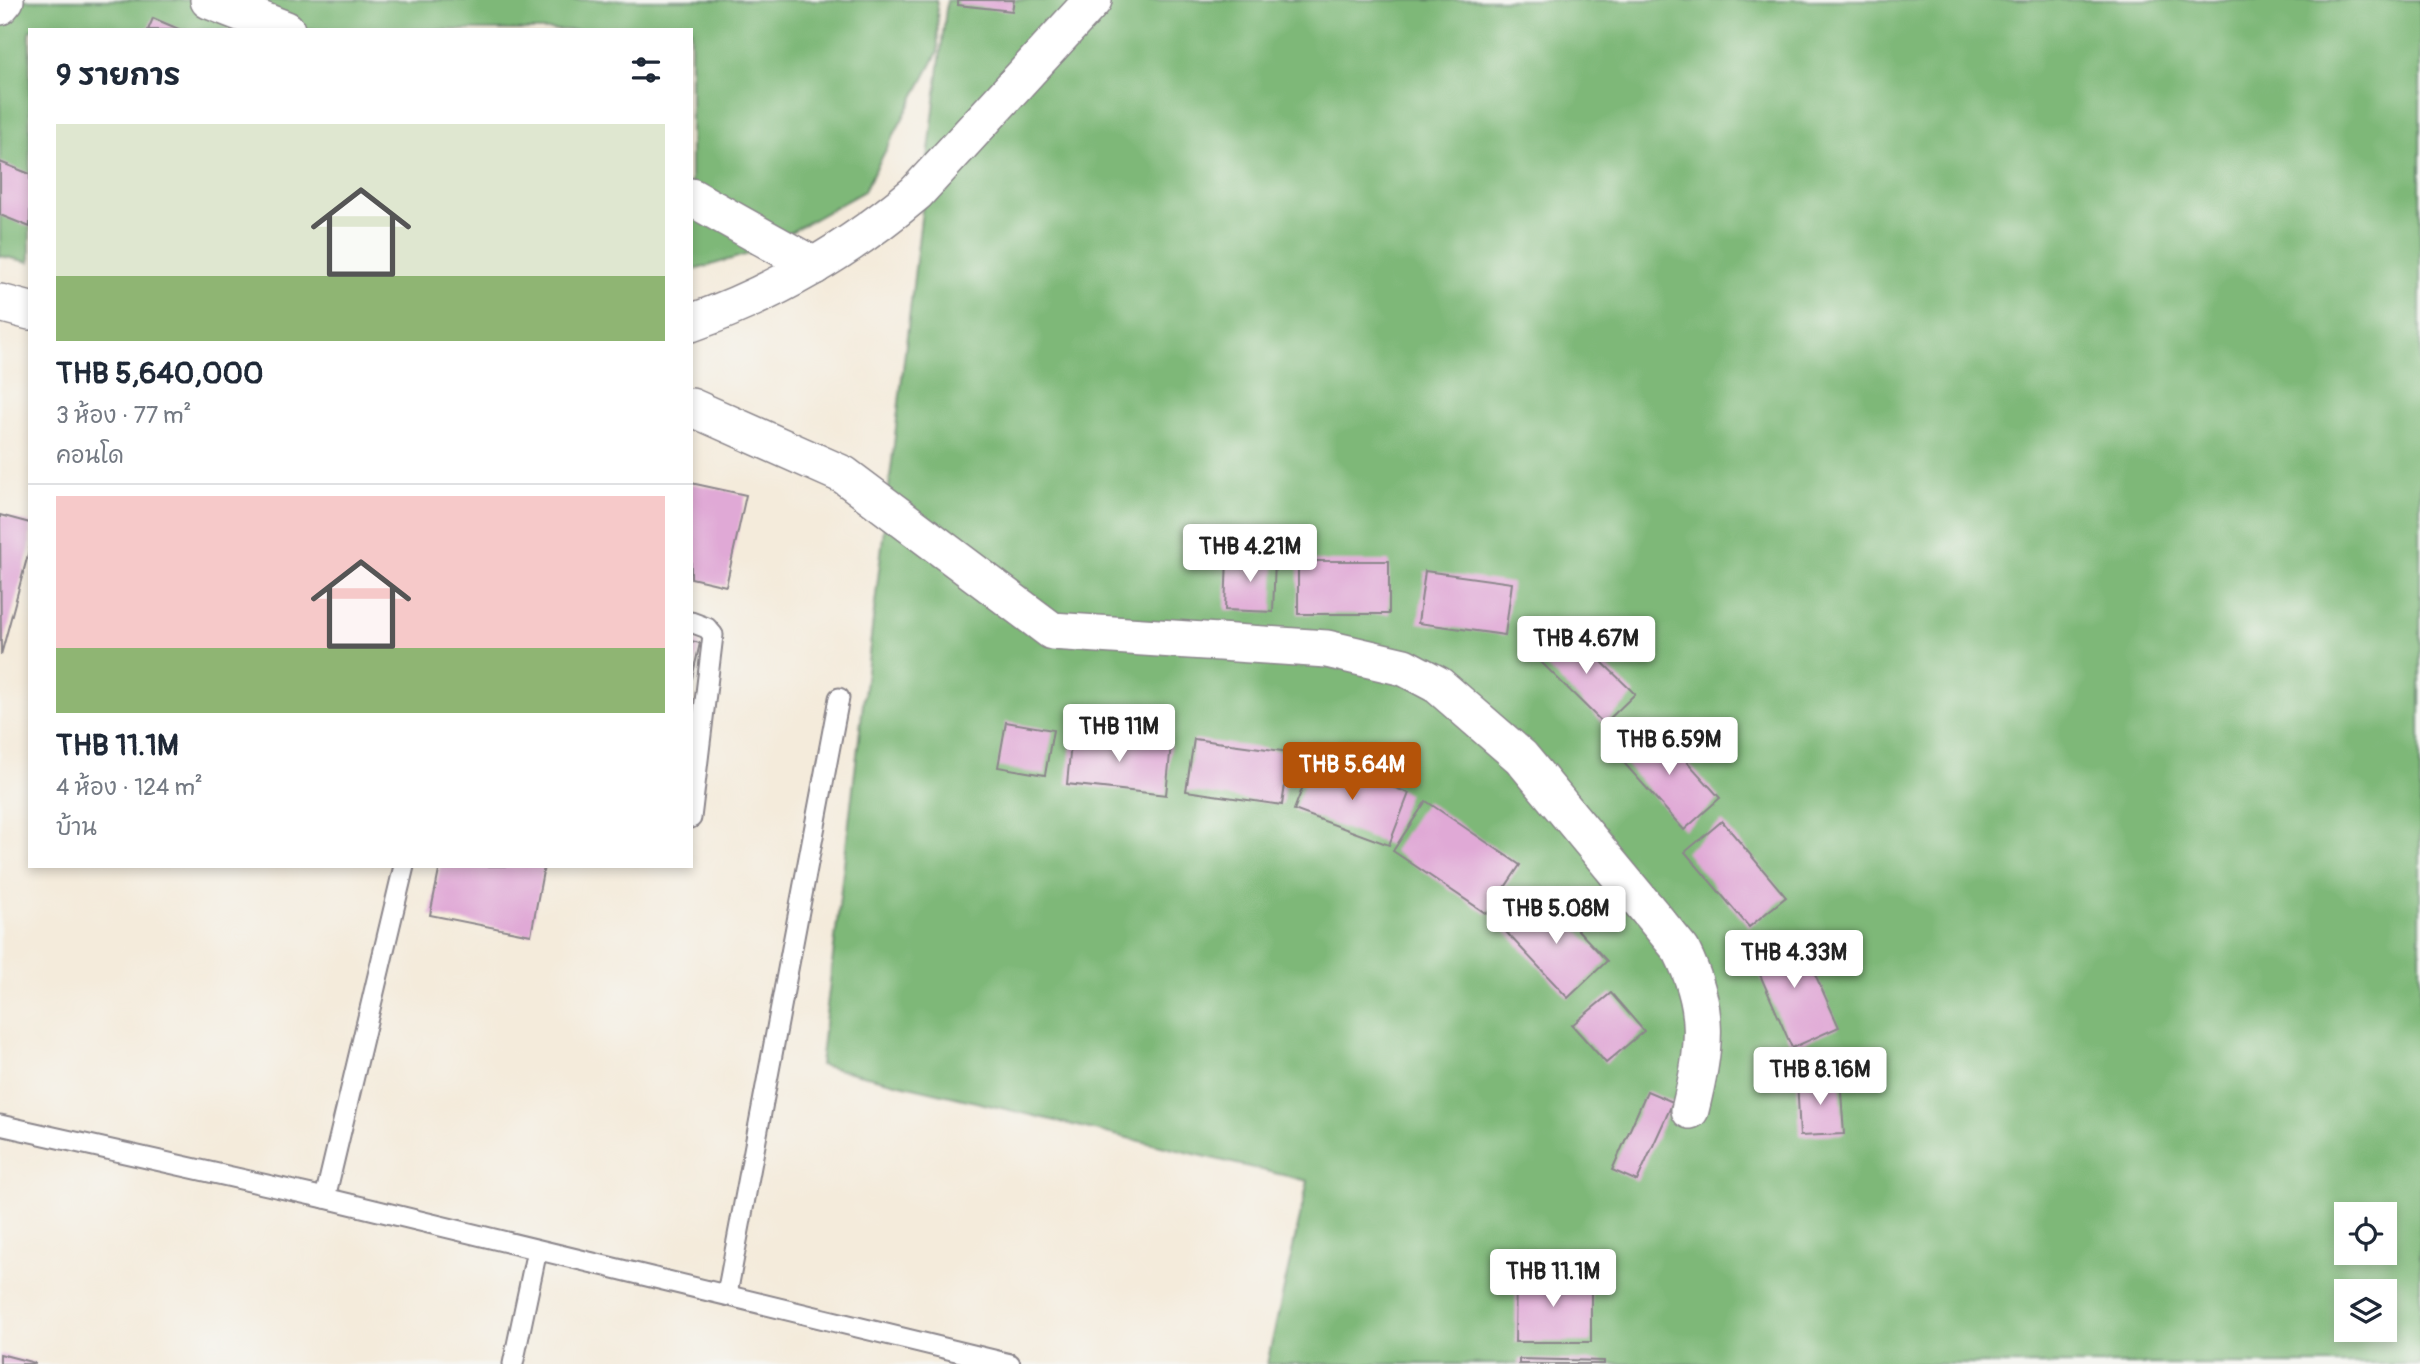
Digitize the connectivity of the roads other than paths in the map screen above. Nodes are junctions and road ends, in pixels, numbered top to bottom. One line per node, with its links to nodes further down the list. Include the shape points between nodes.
1 (5, 0): 4 (street)
2 (209, 0): 5 (street)
3 (1093, 0): 7 (street, via 916,192 867,233)
4 (0, 6)
5 (281, 28)
6 (693, 198): 7 (street)
7 (814, 266): 10 (street)
8 (0, 303): 9 (street)
9 (28, 310)
10 (693, 322)
11 (693, 408): 16 (street, via 844,475 1052,631 1327,649 1404,667 1438,685 1521,757 1681,950 1693,975 1704,1027 1703,1055)
12 (693, 623): 14 (lane, via 713,635)
13 (839, 698): 20 (lane)
14 (693, 801)
15 (404, 868): 18 (lane)
16 (1690, 1110)
17 (0, 1125): 18 (lane)
18 (325, 1198): 19 (lane)
19 (537, 1250): 20 (lane); 21 (lane)
20 (727, 1294): 22 (lane)
21 (513, 1364)
22 (1010, 1364)

